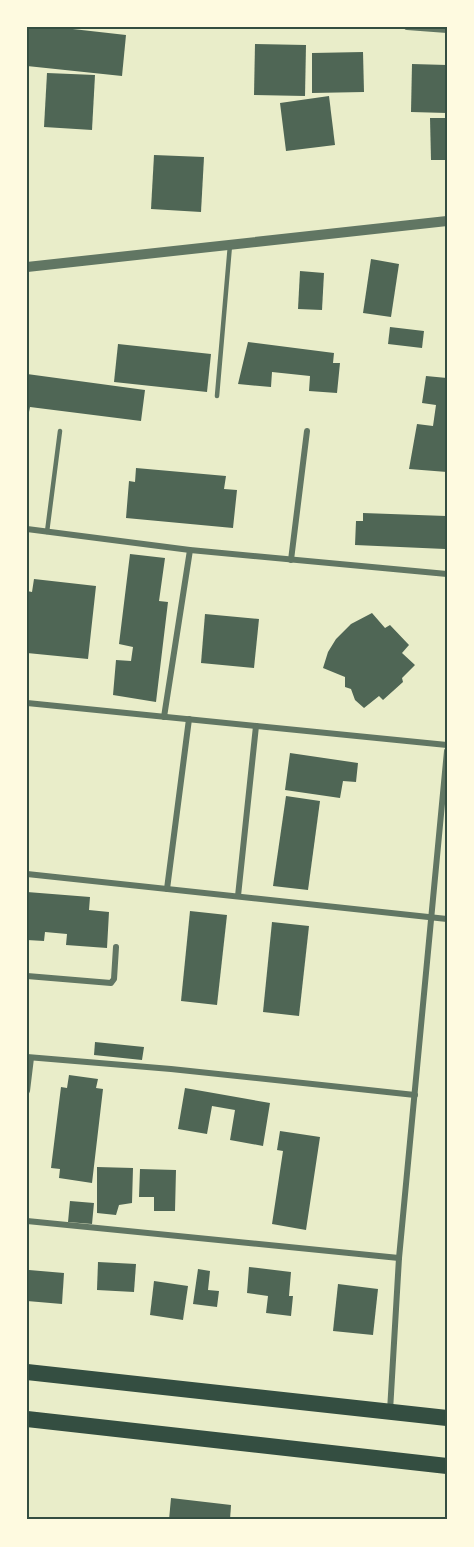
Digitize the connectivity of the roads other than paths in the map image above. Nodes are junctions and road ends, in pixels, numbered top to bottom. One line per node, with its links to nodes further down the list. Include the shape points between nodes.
1 (407, 27): 2 (street)
2 (447, 30)
3 (447, 221): 4 (street)
4 (230, 245): 5 (street); 6 (lane)
5 (27, 267)
6 (217, 396)
7 (307, 430): 12 (street)
8 (60, 431): 10 (lane)
9 (27, 530): 10 (street)
10 (47, 532): 11 (street)
11 (190, 550): 12 (street); 15 (street)
12 (291, 560): 13 (street)
13 (447, 574)
14 (27, 703): 15 (street)
15 (164, 717): 16 (street)
16 (189, 719): 17 (street); 21 (street)
17 (256, 726): 18 (street); 22 (street)
18 (447, 745)
19 (447, 751): 23 (street)
20 (27, 874): 21 (street)
21 (166, 889): 22 (street)
22 (238, 896): 23 (street)
23 (430, 917): 24 (street); 29 (street)
24 (447, 919)
25 (116, 947): 26 (street, via 111,983)
26 (27, 976)
27 (29, 1058): 28 (street); 29 (street)
28 (27, 1091)
29 (415, 1095): 31 (street)
30 (27, 1221): 31 (street)
31 (399, 1258): 33 (street)
32 (27, 1372): 33 (highway)
33 (390, 1411): 34 (highway)
34 (447, 1418)
35 (27, 1419): 36 (highway)
36 (447, 1466)

